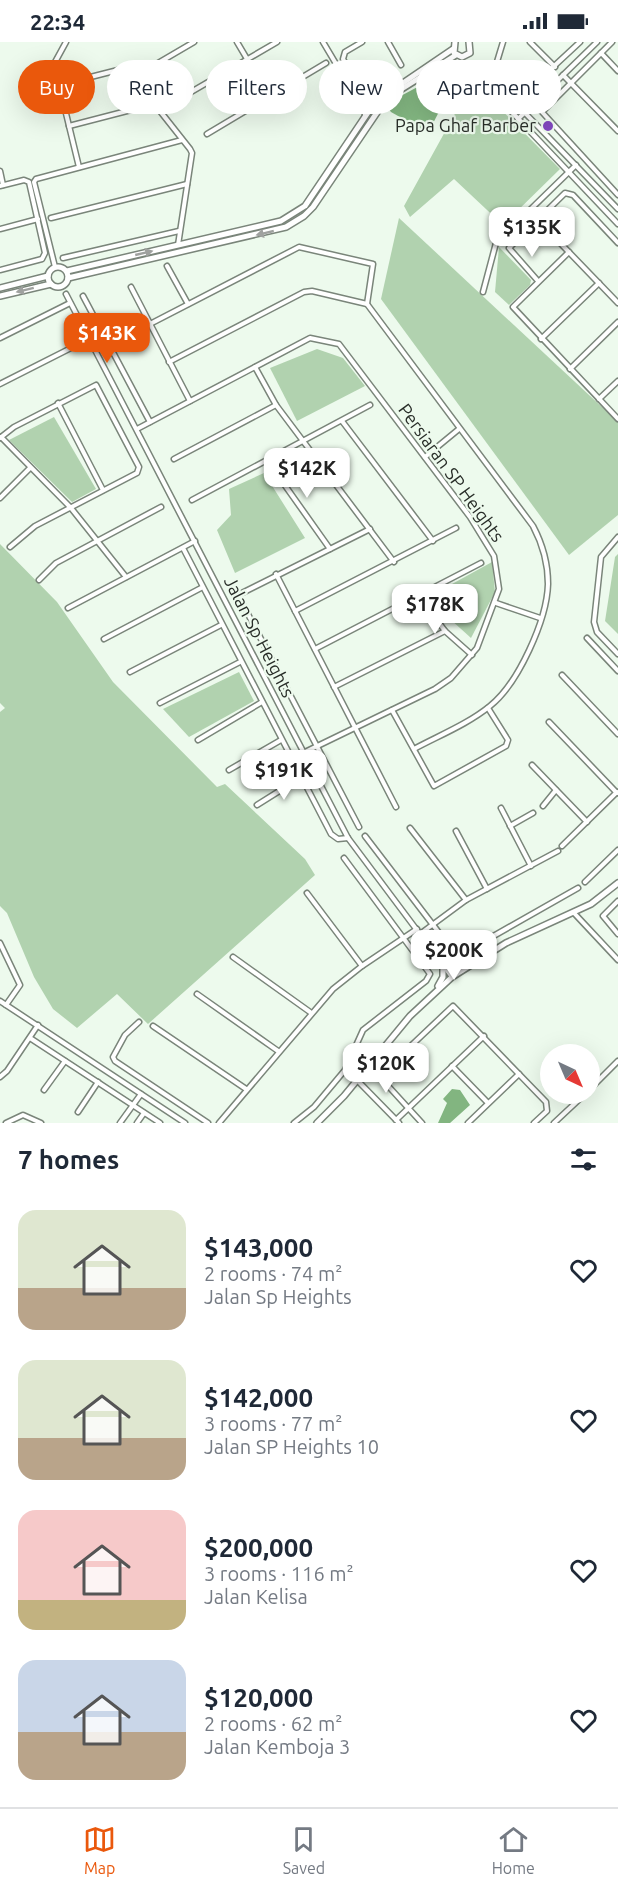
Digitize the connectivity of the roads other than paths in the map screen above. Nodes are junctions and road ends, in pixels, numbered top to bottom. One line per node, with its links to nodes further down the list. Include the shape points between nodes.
1 (66, 42): 17 (street)
2 (194, 42): 18 (street)
3 (237, 42): 19 (street)
4 (277, 42): 19 (street)
5 (323, 42): 20 (street)
6 (362, 42): 21 (street, via 345,52)
7 (388, 42): 22 (street)
8 (469, 42): 16 (street, via 468,55)
9 (503, 42): 23 (street)
10 (530, 42): 24 (street)
11 (580, 42): 25 (street)
12 (612, 42): 15 (street)
13 (593, 43): 27 (street)
14 (454, 44): 16 (street); 28 (street)
15 (601, 53): 26 (street); 29 (street)
16 (456, 55): 64 (street, one-way to 64, via 392,95 372,118 313,207 297,221 277,230)
17 (55, 60)
18 (163, 60)
19 (247, 60)
20 (334, 60)
21 (344, 60)
22 (398, 60)
23 (498, 60)
24 (548, 60)
25 (561, 61)
26 (618, 71)
27 (563, 75): 29 (street)
28 (404, 79)
29 (570, 82): 40 (street); 49 (street, via 542,112)
30 (66, 114): 39 (street)
31 (115, 114): 39 (street)
32 (162, 114): 42 (street)
33 (240, 114): 41 (street)
34 (513, 114): 38 (street)
35 (523, 114): 38 (street)
36 (527, 114): 43 (street)
37 (365, 116): 58 (street, via 305,206 292,215)
38 (518, 119): 46 (street)
39 (69, 126): 44 (street)
40 (618, 131)
41 (207, 134)
42 (182, 140): 44 (street); 47 (street, via 192,153)
43 (576, 165): 46 (street); 50 (street)
44 (79, 167): 62 (street, via 39,177 34,182)
45 (0, 171): 48 (street)
46 (568, 172): 54 (street); 71 (street, via 496,243)
47 (187, 184): 51 (street); 56 (street)
48 (2, 186): 52 (street, via 29,182)
49 (618, 195)
50 (618, 209)
51 (51, 218)
52 (38, 219): 55 (street); 63 (street, via 45,253 42,259)
53 (537, 219): 57 (street, via 568,193); 59 (street); 66 (street, via 509,248)
54 (618, 224)
55 (0, 229)
56 (180, 231): 58 (street); 60 (street)
57 (618, 243)
58 (178, 245): 64 (street, one-way to 58)
59 (569, 252): 66 (street); 67 (street)
60 (63, 258)
61 (167, 266): 77 (street)
62 (55, 267): 64 (street, via 62,267); 65 (street)
63 (0, 270)
64 (68, 275): 68 (street, via 62,286)
65 (48, 276): 68 (street); 70 (street)
66 (538, 281): 82 (street, via 513,308)
67 (599, 283): 76 (street); 82 (street)
68 (51, 284): 73 (street, one-way to 73)
69 (131, 287): 80 (street)
70 (0, 288)
71 (483, 292)
72 (66, 294): 75 (street, Jalan Sp Heights)
73 (0, 296)
74 (83, 296): 98 (street)
75 (70, 303): 81 (street); 99 (street, Jalan Sp Heights)
76 (618, 303)
77 (188, 304): 78 (street, via 299,247 373,264); 80 (street)
78 (367, 304): 84 (street, via 304,292); 100 (street)
79 (618, 322): 86 (street)
80 (150, 324): 84 (street)
81 (0, 338)
82 (541, 339): 86 (street)
83 (71, 348): 89 (street)
84 (169, 362): 92 (street)
85 (255, 367): 92 (street, Persiaran SP Heights); 94 (street); 103 (street, Persiaran SP Heights, via 310,338 339,344)
86 (570, 369): 91 (street)
87 (0, 376): 89 (street)
88 (618, 381): 91 (street)
89 (5, 382): 90 (street)
90 (0, 384)
91 (599, 399): 96 (street)
92 (190, 401): 98 (street, Persiaran SP Heights)
93 (58, 403): 101 (street); 107 (street); 107 (street, via 92,385 101,393 140,471)
94 (276, 405): 102 (street); 104 (street)
95 (370, 405): 97 (street)
96 (618, 419)
97 (342, 421): 102 (street); 117 (street)
98 (150, 422): 99 (street, Persiaran SP Heights)
99 (137, 429): 116 (street, Jalan Sp Heights)
100 (459, 429): 103 (street); 131 (street, via 538,536 548,584)
101 (0, 438): 106 (street)
102 (304, 441): 105 (street); 113 (street)
103 (425, 457): 128 (street, Persiaran SP Heights, via 494,556 500,578)
104 (174, 459)
105 (267, 460): 109 (street); 120 (street)
106 (30, 468): 108 (street); 111 (street)
107 (103, 490): 111 (street)
108 (0, 498)
109 (192, 500)
110 (161, 507): 115 (street)
111 (71, 508): 115 (street); 118 (street, via 27,532)
112 (456, 528): 117 (street)
113 (370, 529): 120 (street); 121 (street)
114 (618, 537): 137 (street, via 601,557 594,622 597,632)
115 (99, 541): 124 (street); 125 (street, via 57,563)
116 (195, 541): 119 (street); 155 (street, Jalan Sp Heights)
117 (433, 541): 121 (street)
118 (10, 547)
119 (183, 548): 124 (street); 126 (street)
120 (330, 549): 123 (street)
121 (394, 562): 130 (street)
122 (482, 563): 127 (street)
123 (276, 574): 130 (street); 153 (street, via 238,595)
124 (126, 577): 129 (street)
125 (39, 580)
126 (201, 588): 132 (street); 135 (street)
127 (419, 596): 133 (street); 136 (street)
128 (496, 603): 131 (street); 138 (street, Persiaran SP Heights)
129 (68, 608)
130 (295, 611): 136 (street)
131 (540, 618): 146 (street, via 518,672 504,694)
132 (221, 625): 139 (street); 141 (street)
133 (445, 631): 138 (street); 143 (street)
134 (587, 638): 140 (street)
135 (104, 639)
136 (315, 649): 143 (street)
137 (618, 654)
138 (472, 655): 147 (street, Persiaran SP Heights, via 451,678)
139 (240, 663): 144 (street); 145 (street)
140 (618, 671)
141 (130, 672)
142 (562, 675): 150 (street)
143 (334, 687): 149 (street)
144 (262, 702): 151 (street); 152 (street)
145 (160, 703)
146 (488, 708): 154 (street); 154 (street, via 507,740 506,746 437,785)
147 (392, 710): 149 (street, Persiaran SP Heights); 154 (street)
148 (549, 723): 160 (street)
149 (355, 729): 153 (street, Persiaran SP Heights); 163 (street)
150 (618, 734)
151 (198, 740)
152 (281, 740): 157 (street); 158 (street)
153 (317, 746): 155 (street, Persiaran SP Heights); 168 (street)
154 (414, 749)
155 (303, 753): 172 (street, Jalan Sp Heights)
156 (532, 765): 159 (street)
157 (229, 770)
158 (300, 778): 161 (street); 172 (street, via 331,834 338,839)
159 (556, 790): 162 (street); 166 (street)
160 (617, 792): 166 (street)
161 (256, 805)
162 (543, 806)
163 (396, 807)
164 (501, 808): 167 (street)
165 (533, 813): 167 (street)
166 (587, 822): 173 (street)
167 (510, 826): 177 (street)
168 (359, 827)
169 (410, 828): 183 (street)
170 (456, 831): 181 (street)
171 (365, 836): 186 (street)
172 (348, 838): 187 (street, Jalan Sp Heights)
173 (562, 846)
174 (618, 850): 178 (street)
175 (558, 851): 177 (street)
176 (344, 858): 190 (street)
177 (531, 866): 181 (street)
178 (585, 882)
179 (618, 883): 185 (street)
180 (578, 888): 186 (street, via 460,955 453,953)
181 (487, 889): 183 (street)
182 (307, 893): 195 (street)
183 (466, 900): 186 (street)
184 (618, 901): 189 (street, via 603,916)
185 (574, 913): 193 (street); 196 (street, via 506,943)
186 (432, 924): 188 (street)
187 (417, 929): 188 (street, Jalan Sp Heights); 190 (street)
188 (420, 934): 194 (street, Jalan Sp Heights)
189 (618, 934)
190 (404, 938): 195 (street); 235 (street, via 429,971 429,978 363,1030 345,1070 314,1107)
191 (0, 943): 201 (street, via 20,985)
192 (233, 957): 202 (street)
193 (618, 960)
194 (443, 965): 196 (street); 197 (street, Jalan Sp Heights); 198 (street, via 443,977)
195 (362, 966): 202 (street)
196 (466, 967): 197 (street)
197 (452, 977): 198 (street)
198 (435, 990): 215 (street)
199 (197, 994): 208 (street)
200 (0, 1001): 201 (street)
201 (6, 1005): 204 (street)
202 (310, 1012): 208 (street)
203 (140, 1022): 233 (street, via 116,1048 112,1057 115,1062)
204 (38, 1025): 207 (street); 219 (street)
205 (153, 1026): 217 (street)
206 (483, 1036): 211 (street); 212 (street); 223 (street, via 453,1006 380,1076)
207 (30, 1038): 209 (street); 213 (street)
208 (278, 1051): 217 (street)
209 (65, 1060): 216 (street); 218 (street)
210 (618, 1061): 214 (street)
211 (452, 1066): 220 (street); 223 (street)
212 (519, 1074): 220 (street); 239 (street, via 548,1106)
213 (0, 1077)
214 (600, 1079)
215 (357, 1080): 226 (street); 236 (street)
216 (98, 1082): 222 (street); 224 (street)
217 (246, 1089): 234 (street)
218 (44, 1090)
219 (141, 1094): 222 (street); 232 (street)
220 (488, 1103): 238 (street)
221 (574, 1104): 240 (street)
222 (132, 1105): 225 (street); 229 (street)
223 (408, 1108): 226 (street); 237 (street)
224 (78, 1112)
225 (144, 1113): 230 (street); 231 (street)
226 (398, 1121)
227 (6, 1123): 228 (street, via 23,1115)
228 (41, 1123)
229 (122, 1123)
230 (137, 1123)
231 (160, 1123)
232 (185, 1123)
233 (208, 1123)
234 (219, 1123)
235 (294, 1123)
236 (317, 1123)
237 (422, 1123)
238 (468, 1123)
239 (534, 1123)
240 (554, 1123)

